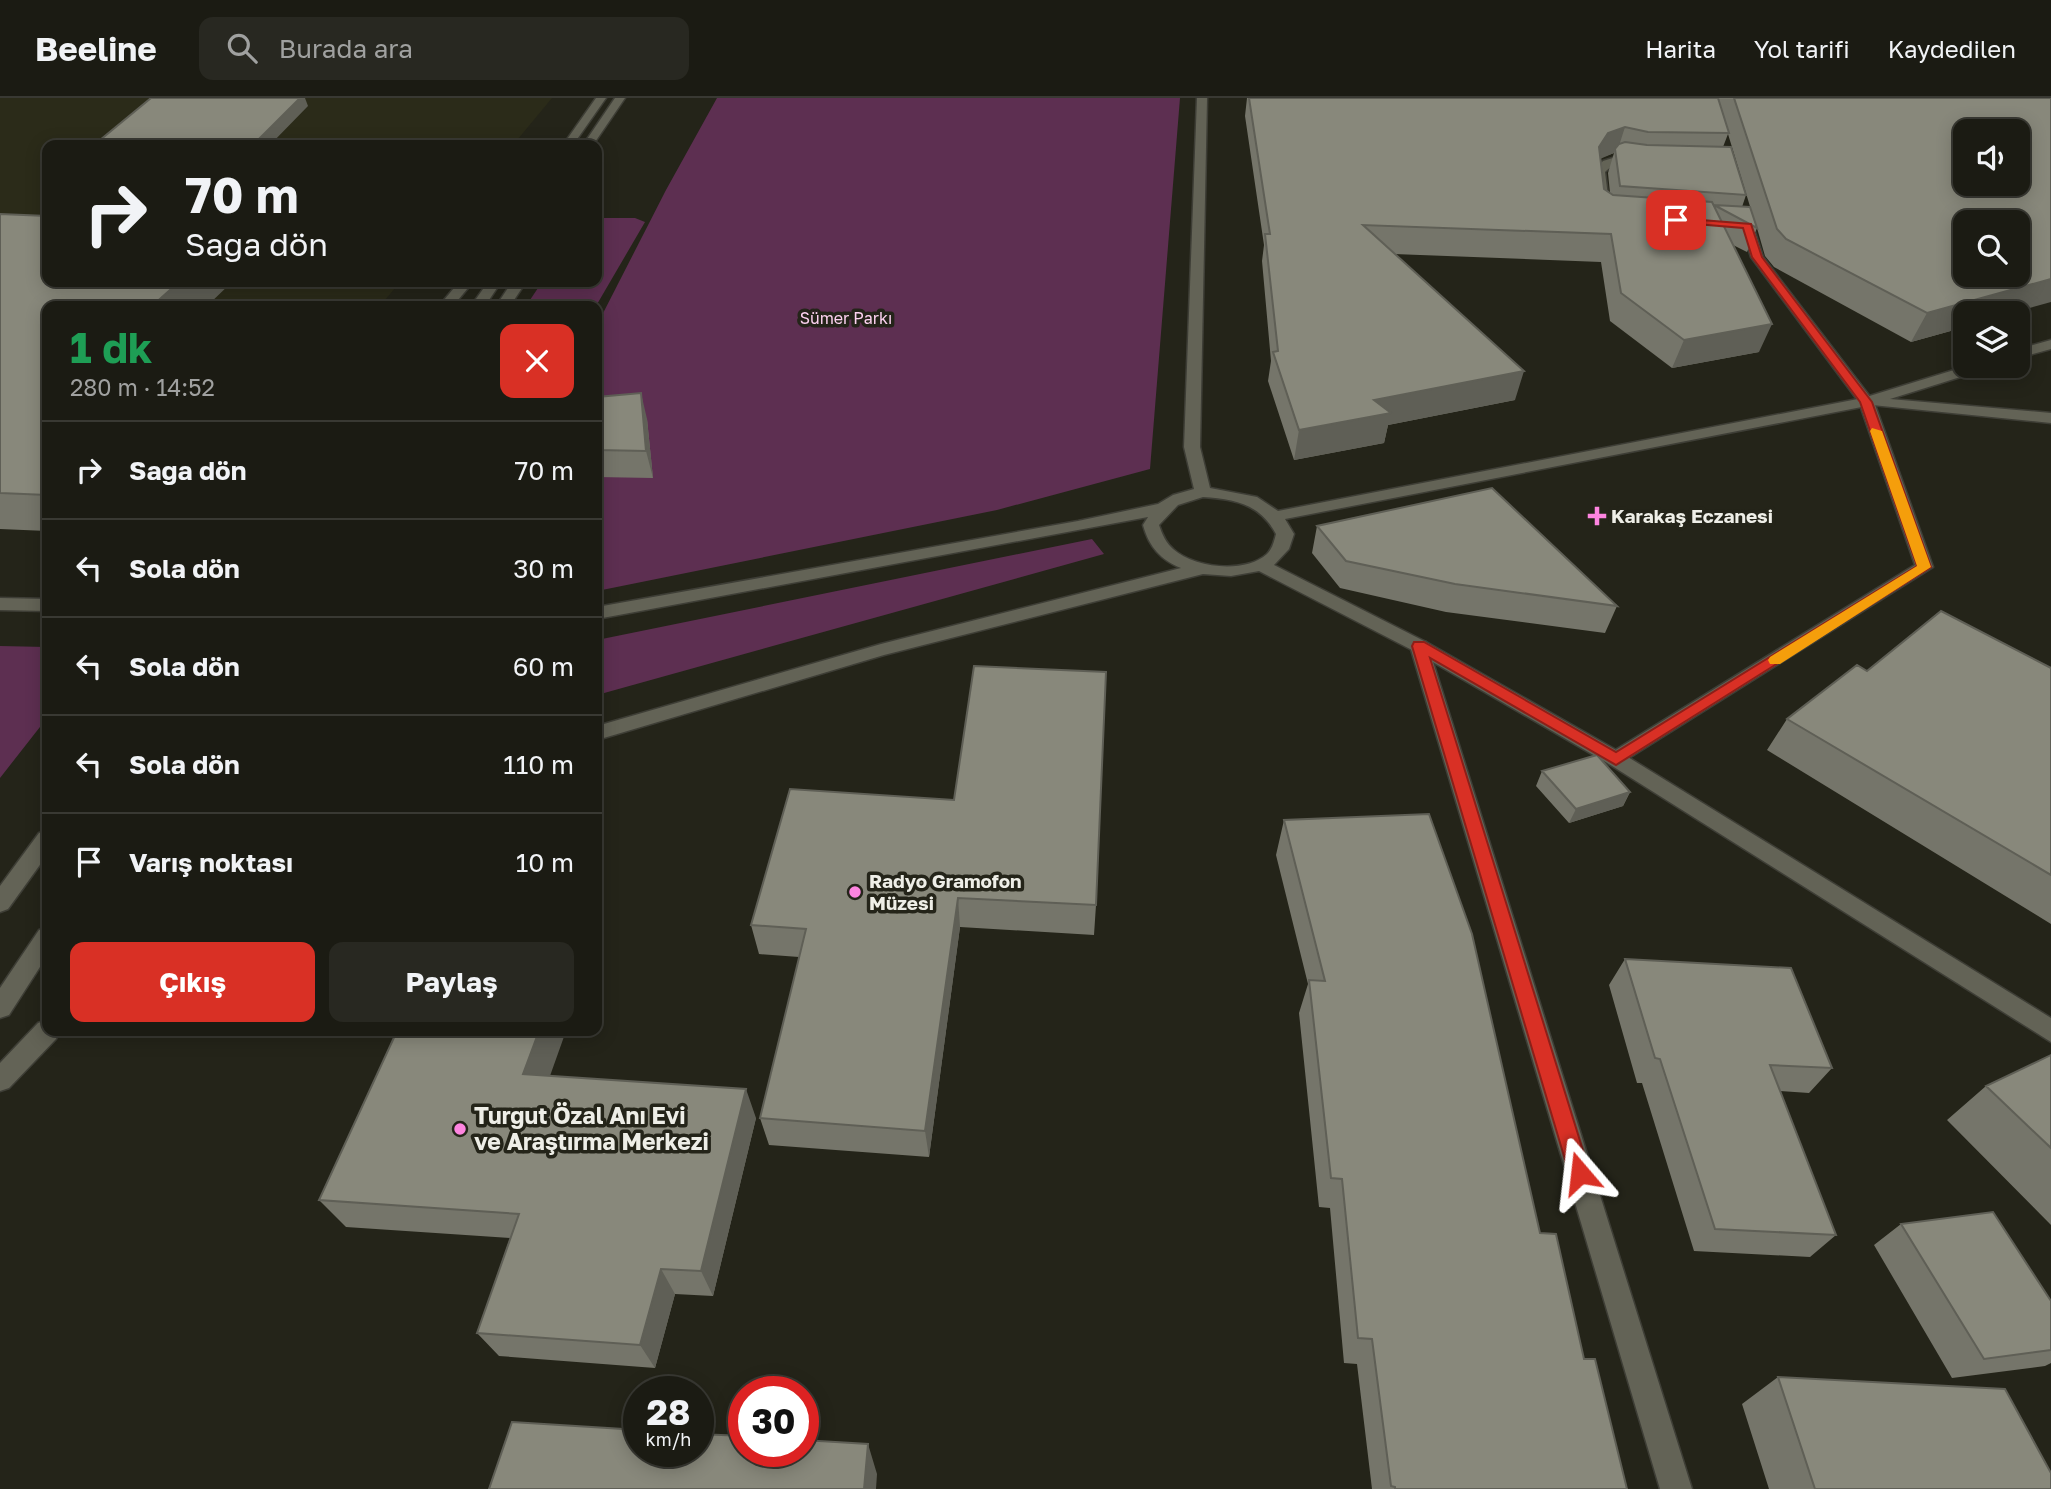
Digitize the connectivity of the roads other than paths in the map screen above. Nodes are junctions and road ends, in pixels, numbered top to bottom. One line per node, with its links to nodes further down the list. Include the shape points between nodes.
1 (601, 98): 4 (main road)
2 (620, 98): 5 (main road)
3 (1202, 98): 16 (main road, via 1192,447)
4 (572, 140)
5 (591, 140)
6 (1650, 163): 8 (main road, via 1616,158 1605,163 1599,172)
7 (1739, 201): 14 (main road, via 1741,225 1757,257)
8 (1603, 203)
9 (462, 287): 10 (main road)
10 (450, 301)
11 (2051, 344): 12 (main road)
12 (2030, 350)
13 (1953, 375): 14 (main road)
14 (1866, 402): 15 (main road); 18 (main road); 26 (main road, via 1924,567)
15 (2051, 418)
16 (1203, 492): 17 (main road, via 1178,497); 18 (main road, via 1258,502)
17 (1160, 509): 20 (main road, via 1151,525 1156,542 1174,559); 23 (main road)
18 (1276, 516): 19 (main road, via 1285,534 1279,551)
19 (1261, 565): 20 (main road, via 1232,572); 24 (main road)
20 (1201, 569): 25 (main road, via 881,650)
21 (0, 604): 22 (main road)
22 (42, 605)
23 (602, 611)
24 (1419, 646): 26 (main road); 34 (main road)
25 (602, 732)
26 (1616, 759): 31 (main road)
27 (42, 846): 28 (main road)
28 (0, 904)
29 (42, 945): 30 (main road)
30 (0, 1008)
31 (2051, 1031)
32 (42, 1036): 33 (main road)
33 (0, 1080)
34 (1676, 1489)

